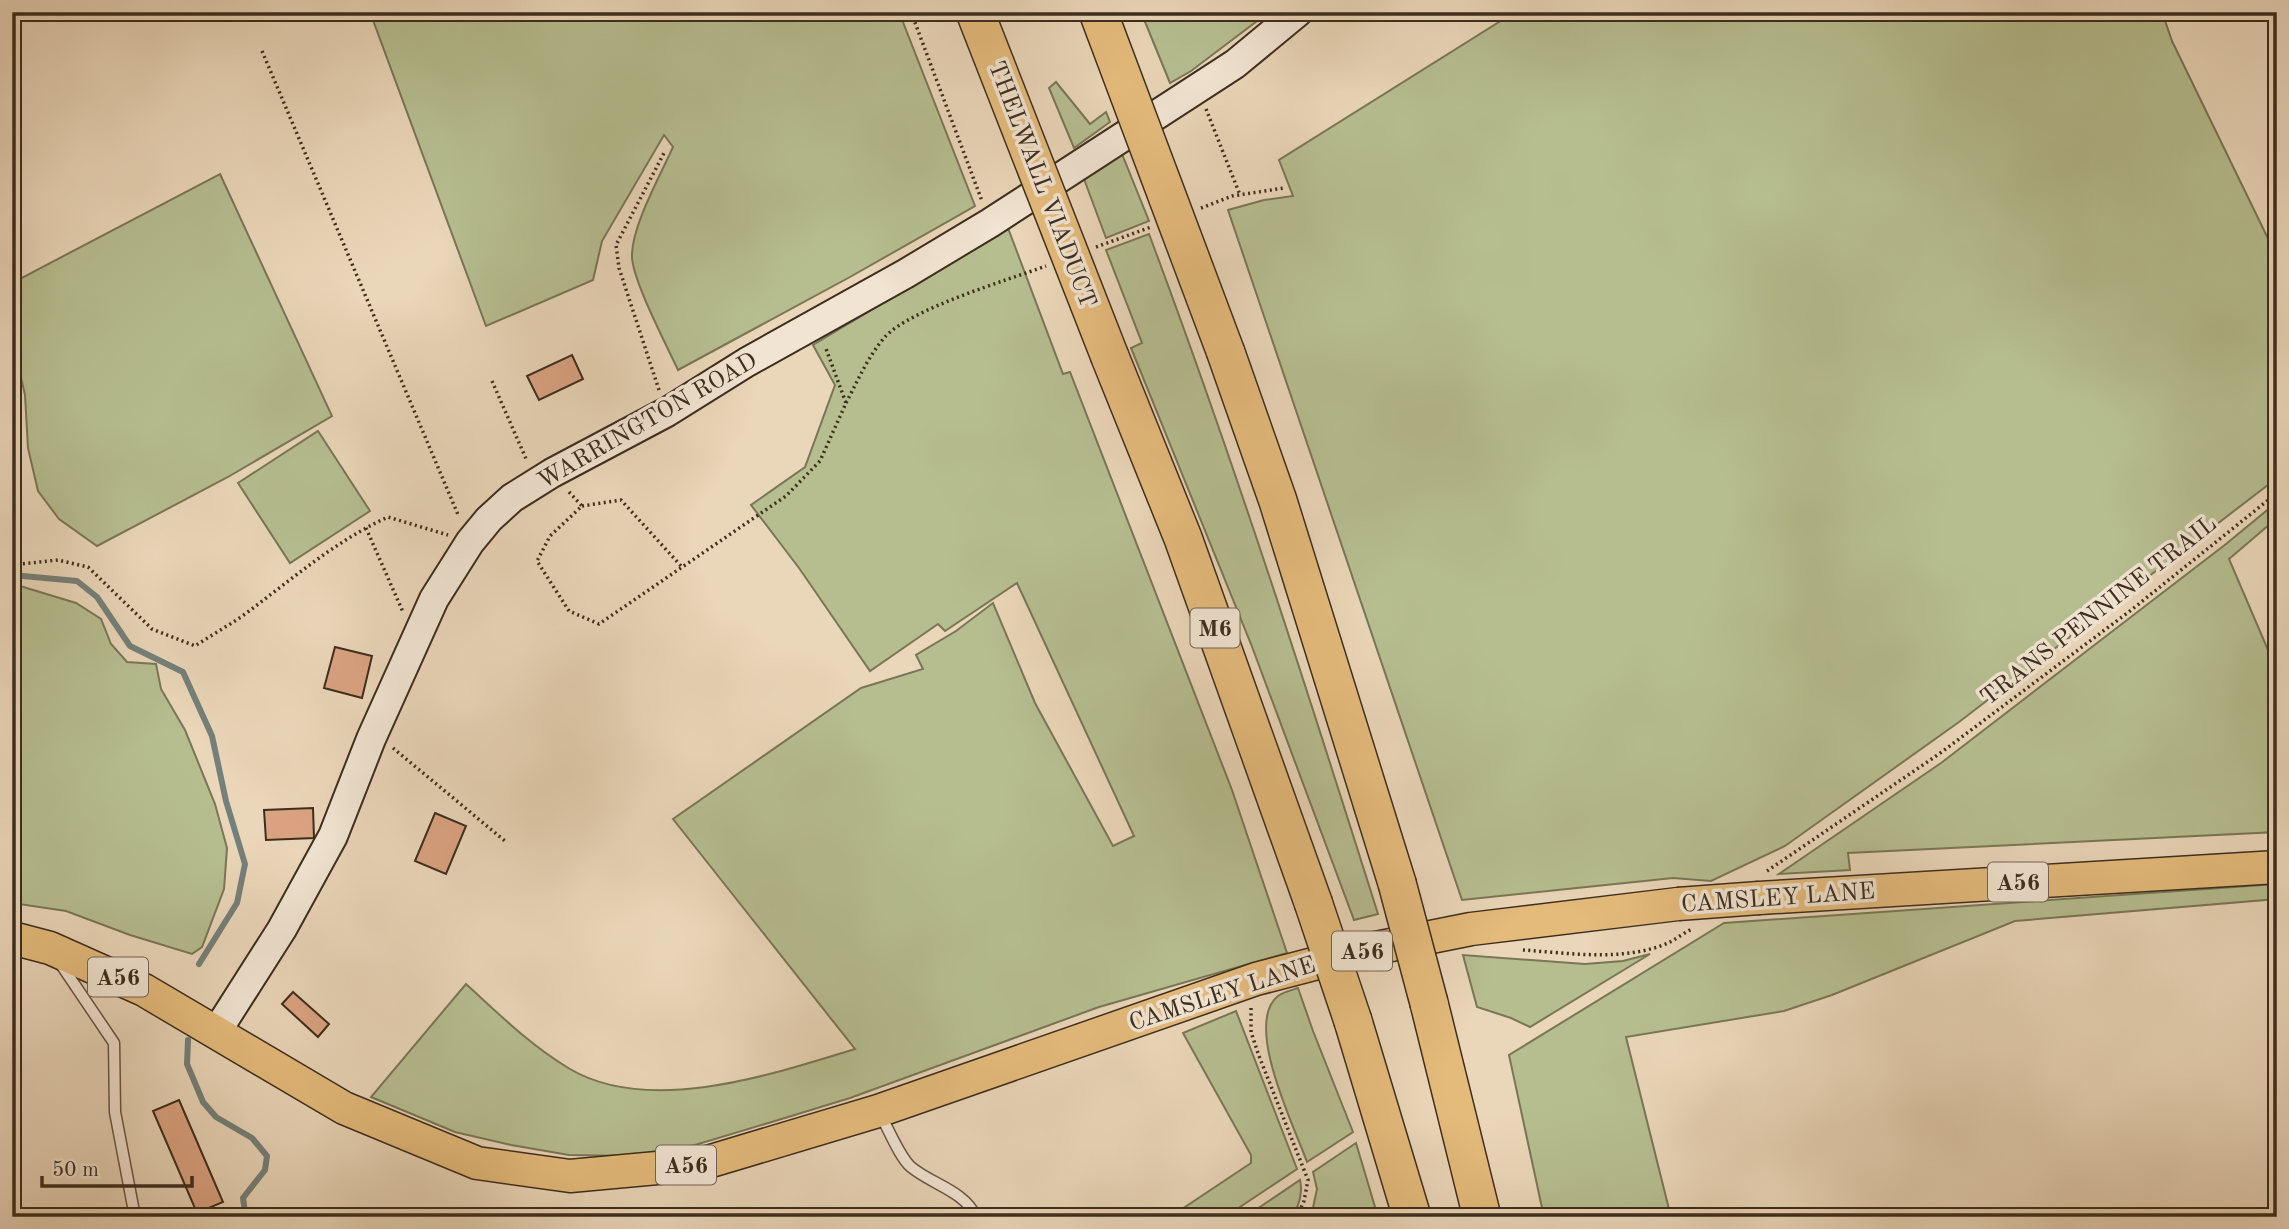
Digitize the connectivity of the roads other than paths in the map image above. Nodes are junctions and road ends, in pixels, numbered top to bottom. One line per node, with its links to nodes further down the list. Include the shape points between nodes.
1 (975, 12): 11 (highway, THELWALL VIADUCT / M6, bridge, via 1183,538 1313,902)
2 (1098, 12): 12 (highway, bridge, via 1286,527 1397,883)
3 (1298, 12): 7 (street, WARRINGTON ROAD, via 1198,90 990,223 667,412 544,478 497,512 470,542 434,599 332,836 282,929)
4 (2277, 867): 8 (main road, CAMSLEY LANE / A56, bridge, via 1678,904 1471,929 1256,979)
5 (12, 938): 6 (main road, A56)
6 (50, 948): 7 (main road, A56, via 144,990); 9 (lane, via 114,1043 115,1112)
7 (217, 1031): 8 (main road, CAMSLEY LANE / A56, via 344,1108 477,1163 570,1176 701,1164)
8 (878, 1111): 10 (lane, via 909,1166 949,1190 972,1208)
9 (135, 1217)
10 (976, 1217)
11 (1412, 1217)
12 (1482, 1217)

